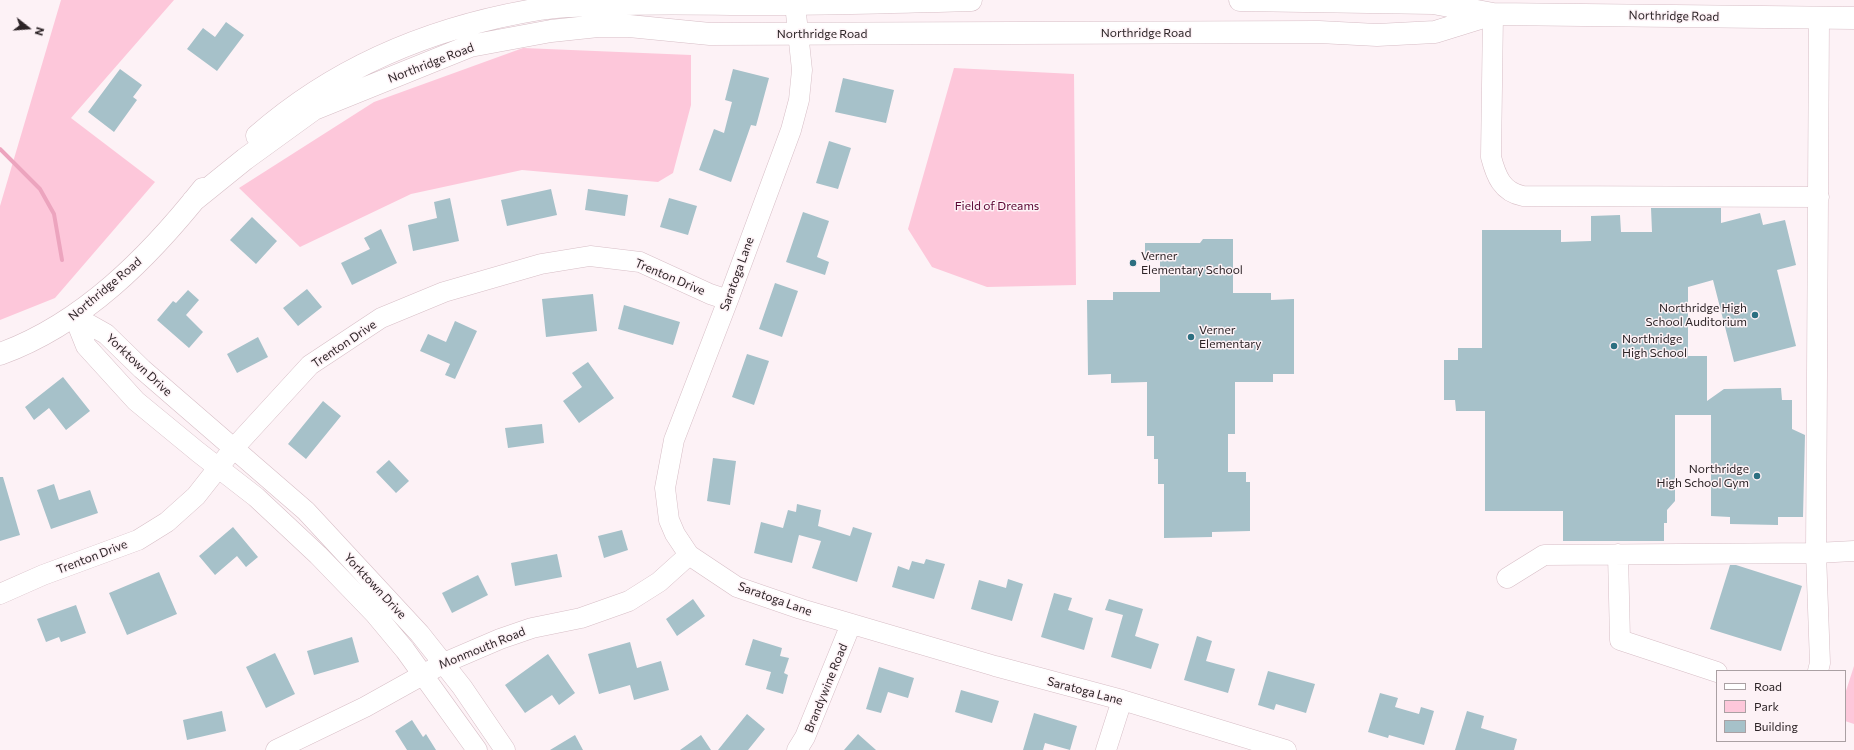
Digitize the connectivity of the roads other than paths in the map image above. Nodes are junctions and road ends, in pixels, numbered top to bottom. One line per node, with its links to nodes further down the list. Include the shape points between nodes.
1 (972, 0): 6 (main road, Northridge Road)
2 (1240, 0): 7 (main road, Northridge Road, via 1433,3)
3 (602, 2): 4 (main road, Northridge Road); 13 (main road, Northridge Road, via 542,8 460,26 382,55 337,78 281,114 219,169)
4 (661, 2): 5 (main road, Northridge Road); 10 (street)
5 (721, 2): 6 (main road, Northridge Road)
6 (796, 4): 11 (street, Saratoga Lane)
7 (1493, 14): 8 (main road, Northridge Road); 11 (main road, Northridge Road, via 1435,32 1377,35 1319,32); 12 (street, via 1491,157 1495,173 1508,191 1522,196)
8 (1818, 18): 9 (main road, Northridge Road); 12 (street)
9 (1854, 18)
10 (661, 29): 11 (main road, Northridge Road, via 710,34); 13 (main road, Northridge Road, via 598,26 551,31 470,46 314,110 245,159)
11 (799, 34): 14 (street, Saratoga Lane, via 802,70 799,100 791,130)
12 (1819, 197): 20 (street)
13 (193, 201): 15 (main road, Northridge Road, via 142,258)
14 (728, 300): 17 (street, Trenton Drive, via 640,262 590,256 541,264 460,286 381,318 310,365); 22 (street, Saratoga Lane, via 674,440 665,488 669,520 675,534)
15 (74, 316): 16 (main road, Northridge Road); 17 (street, Yorktown Drive, via 106,334); 18 (street, Yorktown Drive, via 86,346 136,401)
16 (0, 354)
17 (233, 449): 18 (street, Trenton Drive); 26 (street, Yorktown Drive, via 306,511)
18 (218, 468): 24 (street, Trenton Drive, via 196,496 167,522 138,540 43,575); 29 (street, Yorktown Drive, via 256,497 318,555 375,614)
19 (1854, 551): 20 (street)
20 (1816, 553): 21 (street); 27 (street)
21 (1618, 554): 23 (street, via 1544,555); 28 (street, via 1620,640)
22 (690, 555): 25 (street, Saratoga Lane, via 737,586); 26 (street, Monmouth Road, via 659,582 629,601 581,618 532,628)
23 (1507, 578)
24 (0, 594)
25 (851, 624): 30 (street, Saratoga Lane); 34 (street, Brandywine Road, via 806,737)
26 (444, 663): 29 (street, Monmouth Road); 33 (street, Yorktown Drive)
27 (1818, 670)
28 (1716, 672)
29 (422, 675): 31 (street, Monmouth Road); 32 (street, Yorktown Drive)
30 (1122, 700): 35 (street); 36 (street, Saratoga Lane)
31 (276, 750)
32 (477, 750)
33 (505, 750)
34 (797, 750)
35 (1106, 750)
36 (1286, 750)

